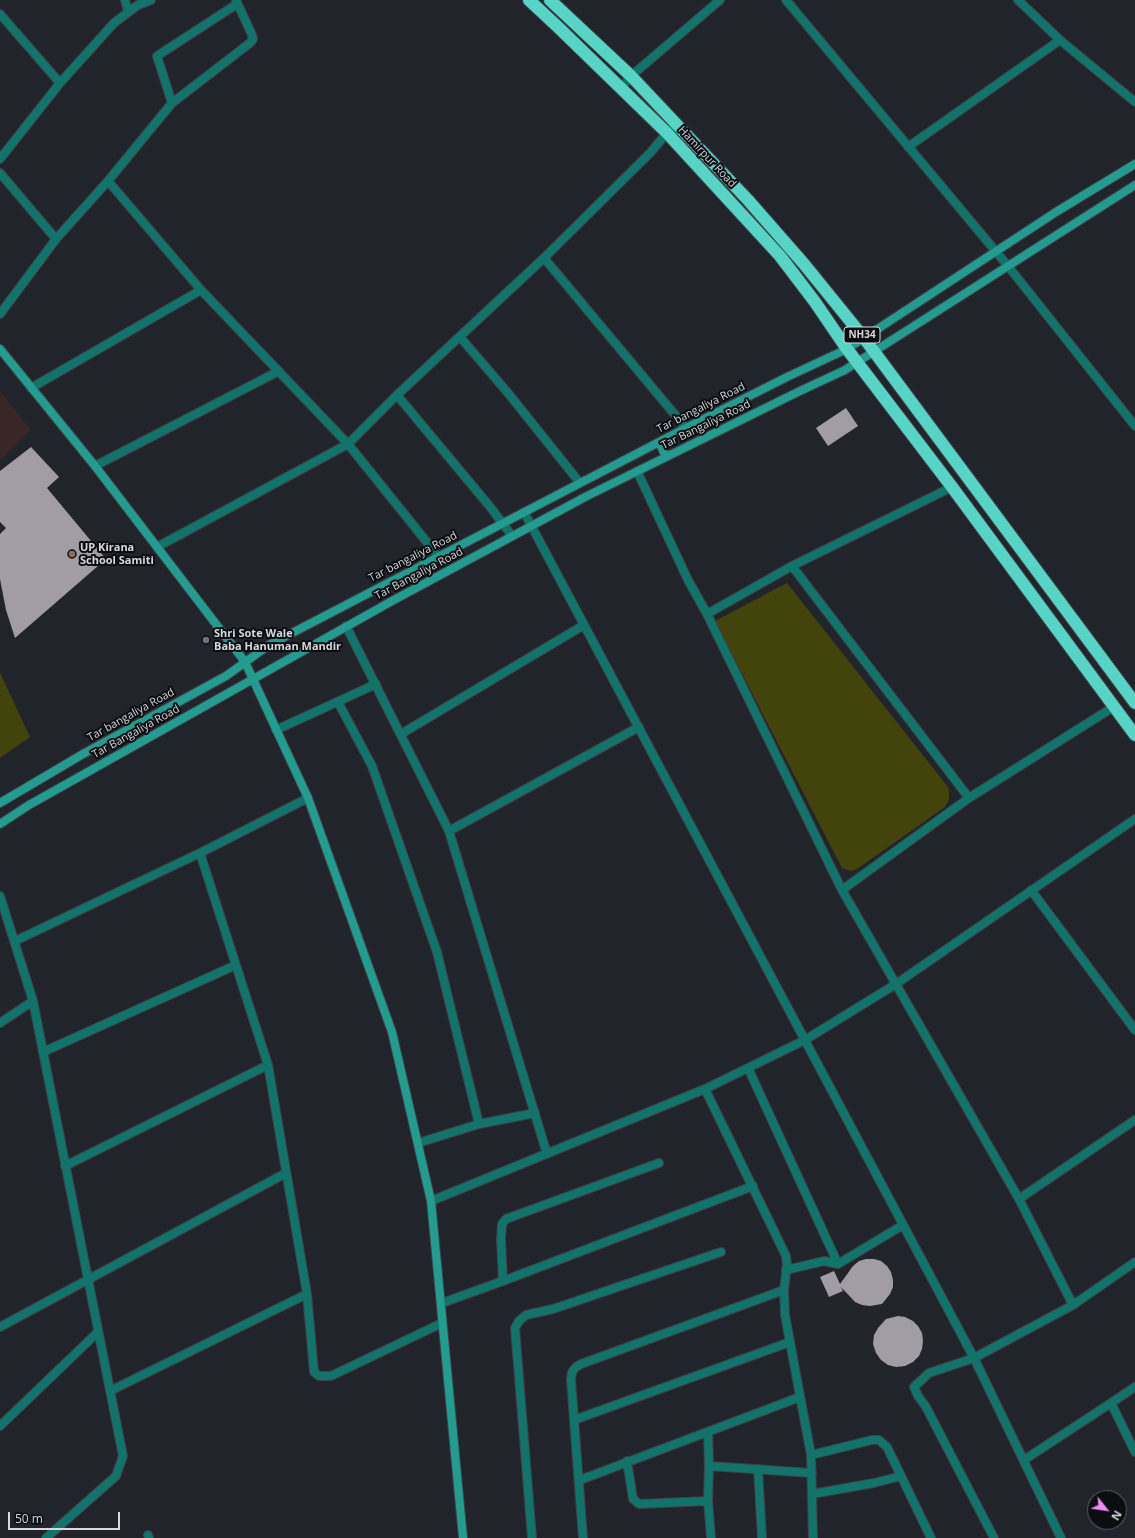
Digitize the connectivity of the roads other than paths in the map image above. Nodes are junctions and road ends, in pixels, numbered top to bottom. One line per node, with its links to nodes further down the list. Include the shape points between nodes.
1 (125, 0): 9 (street)
2 (151, 0): 9 (street)
3 (529, 0): 14 (highway, Hamirpur Road / NH34)
4 (550, 0): 12 (highway, NH34)
5 (720, 0): 12 (street)
6 (786, 0): 19 (street)
7 (1018, 0): 11 (street)
8 (237, 2): 16 (street, via 253,39); 16 (street, via 156,56)
9 (128, 11): 13 (street)
10 (0, 14): 13 (street)
11 (1060, 40): 15 (street); 19 (street)
12 (631, 76): 14 (street); 17 (highway, NH34)
13 (60, 83): 20 (street)
14 (622, 87): 18 (highway, Hamirpur Road / NH34)
15 (1135, 102)
16 (172, 103): 23 (street)
17 (676, 123): 18 (street); 32 (highway, NH34, via 804,264)
18 (667, 133): 27 (street); 34 (highway, Hamirpur Road / NH34, via 780,256)
19 (908, 147): 26 (street)
20 (0, 159)
21 (1135, 164): 26 (street, Tar bangaliya Road, via 1056,212)
22 (0, 173): 25 (street)
23 (108, 181): 25 (street); 29 (street)
24 (1135, 185): 28 (street, Tar Bangaliya Road)
25 (56, 239): 30 (street)
26 (997, 252): 28 (street); 32 (street, Tar bangaliya Road)
27 (544, 258): 31 (street); 41 (street)
28 (1008, 266): 35 (street, Tar Bangaliya Road); 40 (street)
29 (201, 290): 37 (street); 38 (street)
30 (0, 314)
31 (460, 337): 39 (street); 47 (street)
32 (864, 338): 34 (street, Tar bangaliya Road); 35 (highway, NH34)
33 (0, 349): 38 (street)
34 (847, 349): 36 (highway, NH34); 41 (street, Tar bangaliya Road)
35 (874, 351): 36 (street, Tar Bangaliya Road); 63 (highway, NH34)
36 (857, 361): 44 (street, Tar Bangaliya Road, via 845,370); 48 (highway, NH34)
37 (278, 371): 43 (street); 45 (street)
38 (31, 388): 45 (street)
39 (397, 395): 43 (street); 50 (street)
40 (1135, 426)
41 (686, 428): 42 (street, Tar bangaliya Road)
42 (659, 442): 44 (street); 47 (street, Tar bangaliya Road)
43 (348, 444): 53 (street); 54 (street)
44 (666, 457): 46 (street, Tar Bangaliya Road)
45 (95, 466): 53 (street)
46 (637, 472): 51 (street, Tar Bangaliya Road); 56 (street, via 688,580)
47 (580, 483): 49 (street, Tar bangaliya Road)
48 (952, 487): 55 (street); 64 (highway, NH34)
49 (524, 512): 50 (street, Tar bangaliya Road); 51 (street)
50 (502, 523): 52 (street); 54 (street, Tar bangaliya Road)
51 (532, 526): 52 (street, Tar Bangaliya Road); 57 (street)
52 (512, 536): 58 (street, Tar Bangaliya Road)
53 (157, 546): 59 (street)
54 (438, 556): 59 (street, Tar bangaliya Road, via 269,644)
55 (792, 566): 56 (street); 70 (street)
56 (707, 614): 76 (street)
57 (584, 625): 65 (street); 67 (street)
58 (346, 626): 60 (street, Tar Bangaliya Road); 61 (street)
59 (245, 662): 60 (street); 71 (street, Tar bangaliya Road, via 226,676 83,754)
60 (252, 680): 66 (street); 73 (street, Tar Bangaliya Road, via 29,805)
61 (376, 684): 62 (street); 67 (street)
62 (338, 702): 66 (street); 92 (street, via 372,766 437,952)
63 (1135, 703)
64 (1115, 706): 68 (highway, NH34); 70 (street)
65 (639, 727): 74 (street); 85 (street)
66 (276, 730): 69 (street)
67 (401, 734): 74 (street)
68 (1135, 735)
69 (308, 798): 75 (street); 93 (street, via 392,1032)
70 (969, 798): 76 (street)
71 (0, 803)
72 (1135, 819): 77 (street)
73 (0, 824)
74 (449, 831): 90 (street)
75 (200, 853): 79 (street); 80 (street)
76 (842, 890): 81 (street)
77 (1030, 890): 81 (street); 84 (street)
78 (0, 896): 79 (street)
79 (15, 941): 82 (street)
80 (236, 965): 86 (street); 87 (street)
81 (896, 984): 85 (street); 99 (street)
82 (33, 1000): 83 (street); 86 (street)
83 (0, 1023)
84 (1135, 1030)
85 (805, 1040): 88 (street); 101 (street)
86 (43, 1052): 96 (street)
87 (268, 1065): 96 (street); 97 (street)
88 (748, 1068): 89 (street); 104 (street)
89 (705, 1089): 94 (street); 98 (street)
90 (534, 1113): 92 (street); 94 (street)
91 (1135, 1120): 99 (street)
92 (479, 1124): 93 (street)
93 (418, 1143): 100 (street)
94 (547, 1154): 100 (street)
95 (659, 1163): 107 (street, via 506,1219 502,1224 501,1240)
96 (65, 1166): 106 (street)
97 (286, 1173): 106 (street); 109 (street)
98 (753, 1186): 105 (street, via 786,1256); 107 (street)
99 (1019, 1199): 111 (street)
100 (431, 1201): 110 (street)
101 (903, 1225): 104 (street); 116 (street)
102 (721, 1252): 137 (street, via 553,1309 526,1315 519,1321 515,1328)
103 (1135, 1262): 111 (street)
104 (838, 1264): 105 (street, via 824,1261)
105 (786, 1270): 108 (street)
106 (88, 1280): 113 (street); 114 (street)
107 (503, 1281): 110 (street)
108 (784, 1290): 115 (street); 121 (street, via 576,1367 571,1380)
109 (307, 1294): 112 (street, via 314,1372 319,1376 330,1376); 118 (street)
110 (442, 1303): 112 (street)
111 (1073, 1305): 116 (street)
112 (442, 1323): 136 (street)
113 (0, 1327)
114 (98, 1332): 118 (street); 122 (street)
115 (790, 1342): 119 (street); 121 (street)
116 (974, 1358): 126 (street); 143 (street, via 928,1373 914,1387)
117 (1135, 1387): 120 (street)
118 (110, 1392): 135 (street, via 123,1456 116,1476)
119 (800, 1397): 123 (street); 125 (street)
120 (1111, 1403): 124 (street); 126 (street)
121 (574, 1420): 132 (street)
122 (0, 1426)
123 (708, 1432): 127 (street); 128 (street)
124 (1135, 1452)
125 (811, 1455): 130 (street); 131 (street, via 879,1440 887,1447)
126 (1024, 1460): 144 (street)
127 (627, 1461): 132 (street); 134 (street, via 633,1498 639,1504)
128 (710, 1466): 129 (street); 134 (street)
129 (758, 1469): 130 (street); 140 (street)
130 (812, 1473): 133 (street)
131 (901, 1476): 133 (street); 142 (street)
132 (580, 1480): 138 (street)
133 (812, 1494): 141 (street)
134 (708, 1501): 139 (street)
135 (46, 1538)
136 (463, 1538)
137 (532, 1538)
138 (583, 1538)
139 (711, 1538)
140 (762, 1538)
141 (814, 1538)
142 (931, 1538)
143 (994, 1538)
144 (1061, 1538)

